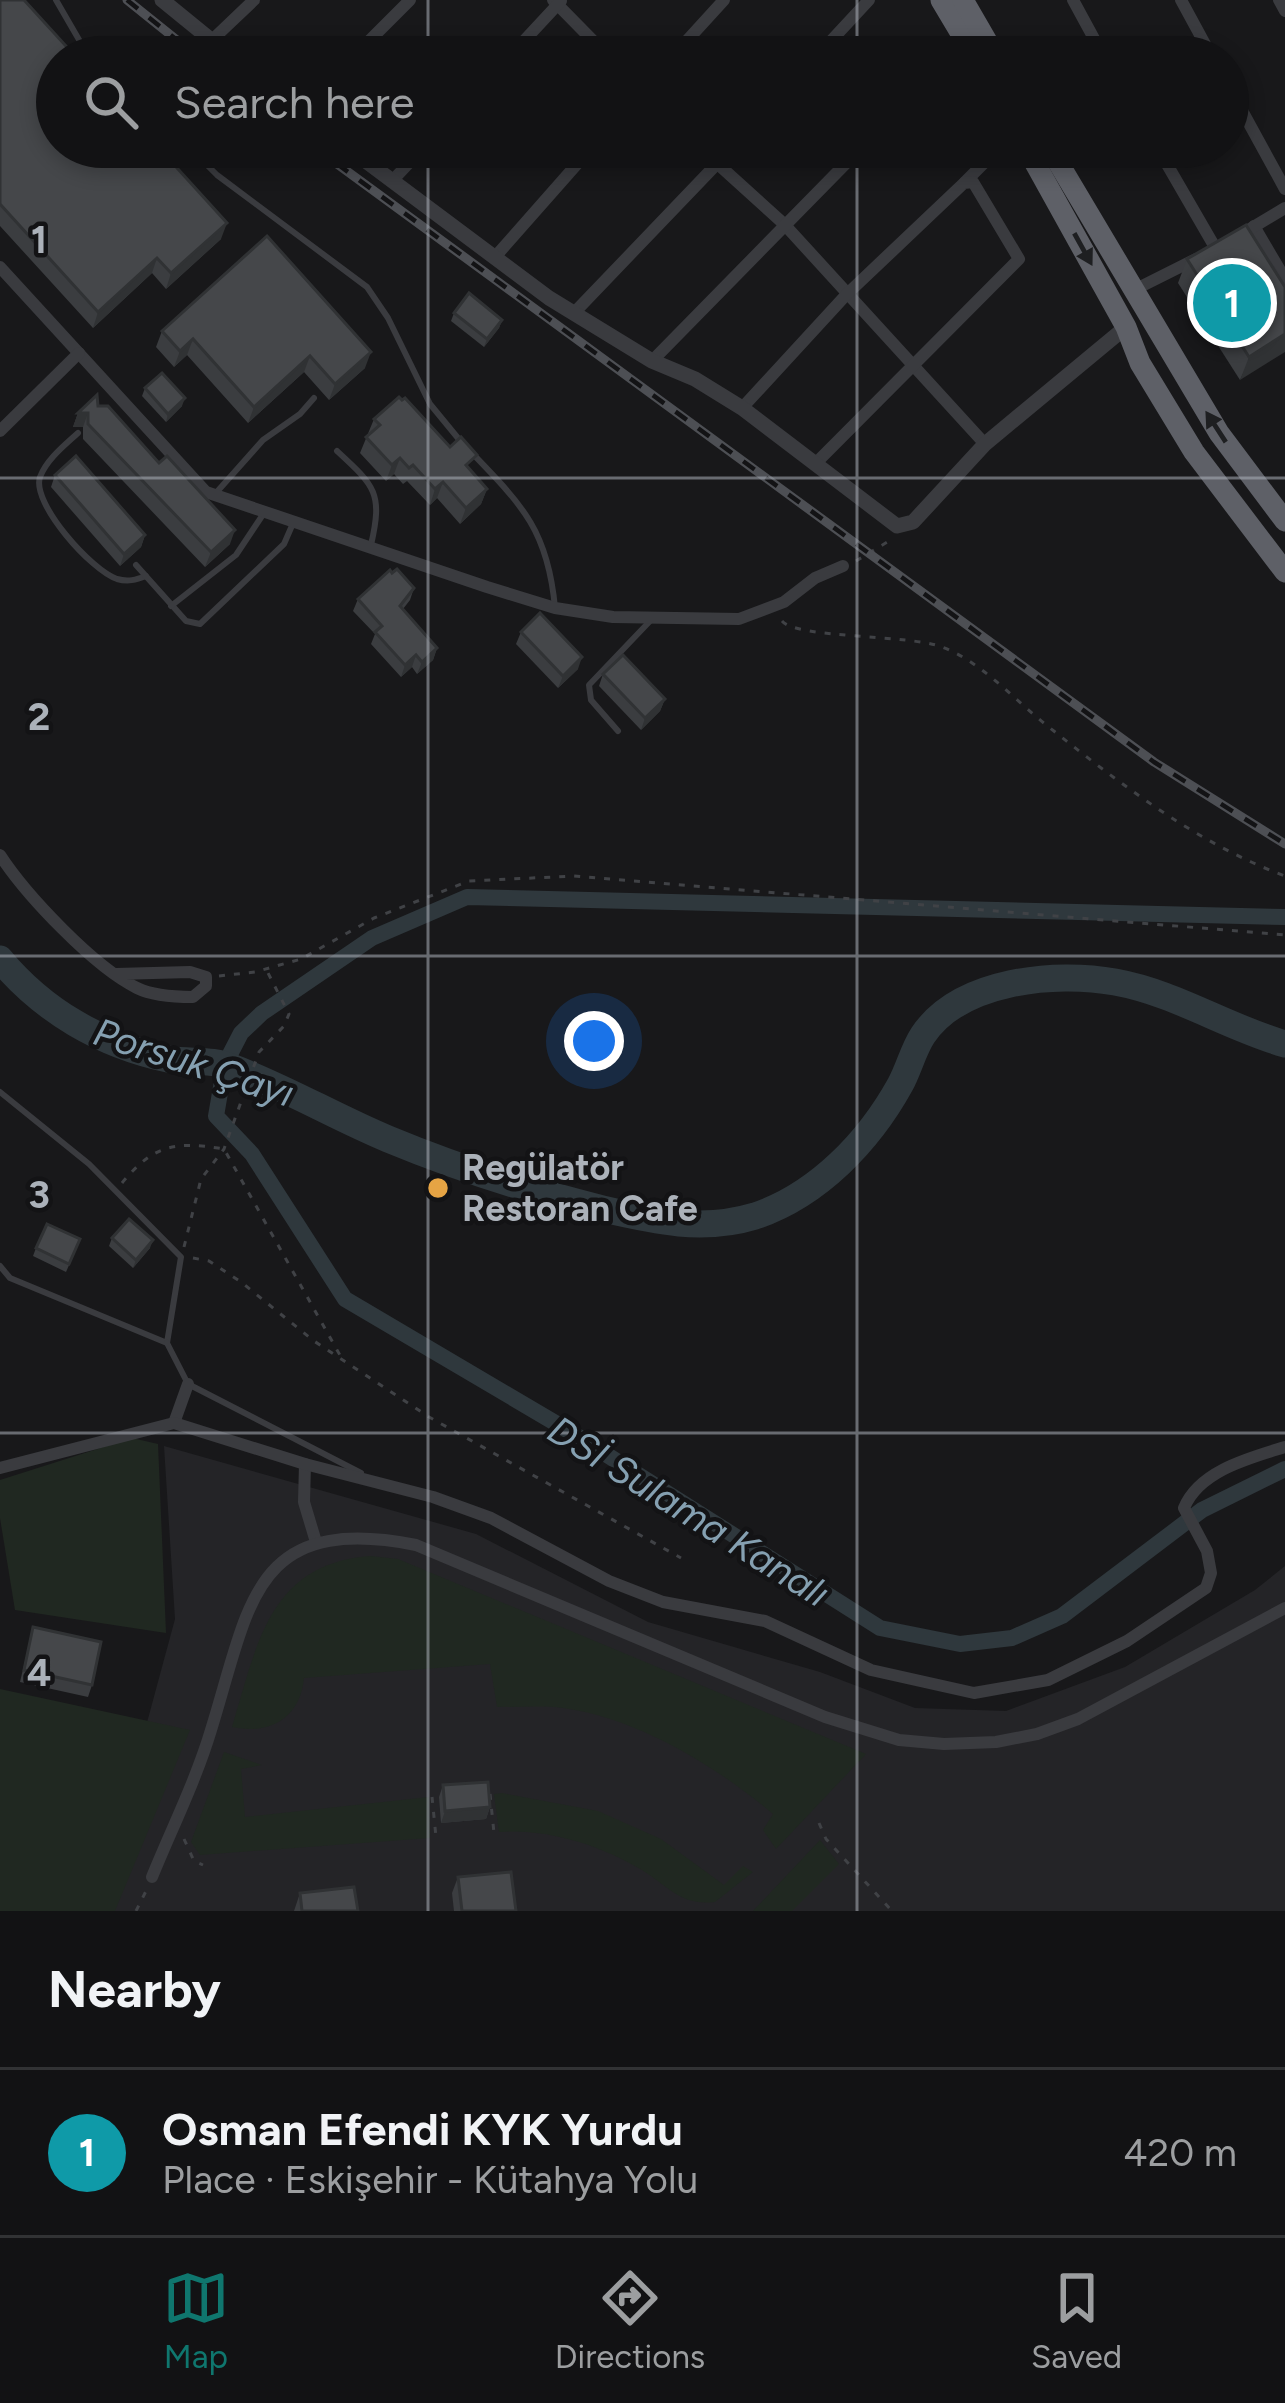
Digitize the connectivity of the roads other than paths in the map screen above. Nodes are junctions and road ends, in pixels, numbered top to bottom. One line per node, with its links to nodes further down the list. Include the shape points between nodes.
1 (56, 0): 14 (lane)
2 (163, 0): 15 (street)
3 (254, 0): 16 (street)
4 (410, 0): 17 (street)
5 (724, 0): 20 (street)
6 (869, 0): 21 (street)
7 (940, 0): 22 (highway)
8 (963, 0): 23 (highway)
9 (1073, 0): 24 (street)
10 (1181, 0): 25 (street)
11 (1279, 0): 13 (street)
12 (558, 2): 18 (street); 19 (street)
13 (1285, 11)
14 (77, 36)
15 (207, 36)
16 (216, 36)
17 (374, 36)
18 (528, 36)
19 (590, 36)
20 (691, 36)
21 (836, 36)
22 (958, 36)
23 (984, 36)
24 (1093, 36)
25 (1201, 36)
26 (1249, 124): 40 (street)
27 (210, 168): 72 (lane, via 367,287 438,416 533,523 551,568)
28 (374, 168): 38 (street)
29 (405, 168): 38 (street)
30 (573, 168): 45 (street)
31 (713, 168): 50 (street)
32 (721, 168): 42 (street)
33 (841, 168): 42 (street)
34 (979, 168): 39 (street)
35 (1038, 168): 51 (highway, one-way to 51)
36 (1060, 168): 48 (highway)
37 (1169, 168): 44 (street)
38 (392, 182): 45 (street)
39 (964, 183): 49 (street); 54 (street, via 973,182 1019,259)
40 (1285, 189)
41 (1285, 208): 43 (street)
42 (784, 224): 49 (street); 53 (street)
43 (1254, 226): 44 (street); 47 (street)
44 (1216, 249): 48 (street)
45 (494, 257): 50 (street)
46 (0, 267): 52 (street)
47 (1285, 279)
48 (1133, 290): 65 (highway, one-way to 48, via 1219,433)
49 (846, 295): 54 (street); 56 (street)
50 (574, 314): 53 (street)
51 (1126, 327): 59 (street); 69 (highway, via 1194,452)
52 (80, 353): 57 (street); 62 (street, via 114,401)
53 (652, 362): 56 (street)
54 (913, 368): 59 (street); 61 (street)
55 (314, 398): 62 (lane, via 262,440)
56 (742, 409): 61 (street)
57 (0, 430)
58 (78, 433): 70 (lane, via 39,479 41,499 107,574 125,581)
59 (986, 444): 61 (street, via 913,522 897,526)
60 (337, 451): 66 (lane, via 376,496)
61 (814, 464)
62 (215, 494): 63 (street)
63 (266, 510): 64 (street); 71 (lane, via 236,555)
64 (295, 519): 66 (street); 71 (lane, via 284,544 205,622 190,623)
65 (1285, 521)
66 (370, 546): 72 (street)
67 (136, 566): 70 (lane)
68 (843, 566): 73 (street, via 739,619)
69 (1285, 572)
70 (146, 576): 71 (lane)
71 (172, 606)
72 (555, 608): 73 (street)
73 (651, 620): 74 (lane, via 589,685 591,700)
74 (618, 731)
75 (0, 854): 76 (street)
76 (116, 974): 76 (street, via 173,997 194,997 206,986 206,977 190,972)
77 (0, 1093): 79 (lane, via 116,1189 182,1257)
78 (0, 1266): 79 (lane, via 10,1278)
79 (166, 1343): 80 (lane)
80 (188, 1384): 81 (street); 85 (lane)
81 (174, 1423): 83 (street); 84 (street)
82 (1285, 1447): 85 (street, via 1213,1475 1190,1494 1184,1508 1208,1551 1206,1588 1127,1641 1048,1680 974,1693 871,1670 765,1621 663,1602 491,1518)
83 (305, 1464): 85 (street); 86 (street, via 304,1502)
84 (0, 1468)
85 (375, 1481)
86 (316, 1542): 87 (street, via 366,1535 416,1545 825,1717 899,1740 944,1744 996,1742 1078,1719); 88 (street, via 281,1564 254,1596)
87 (1285, 1608)
88 (152, 1877)

